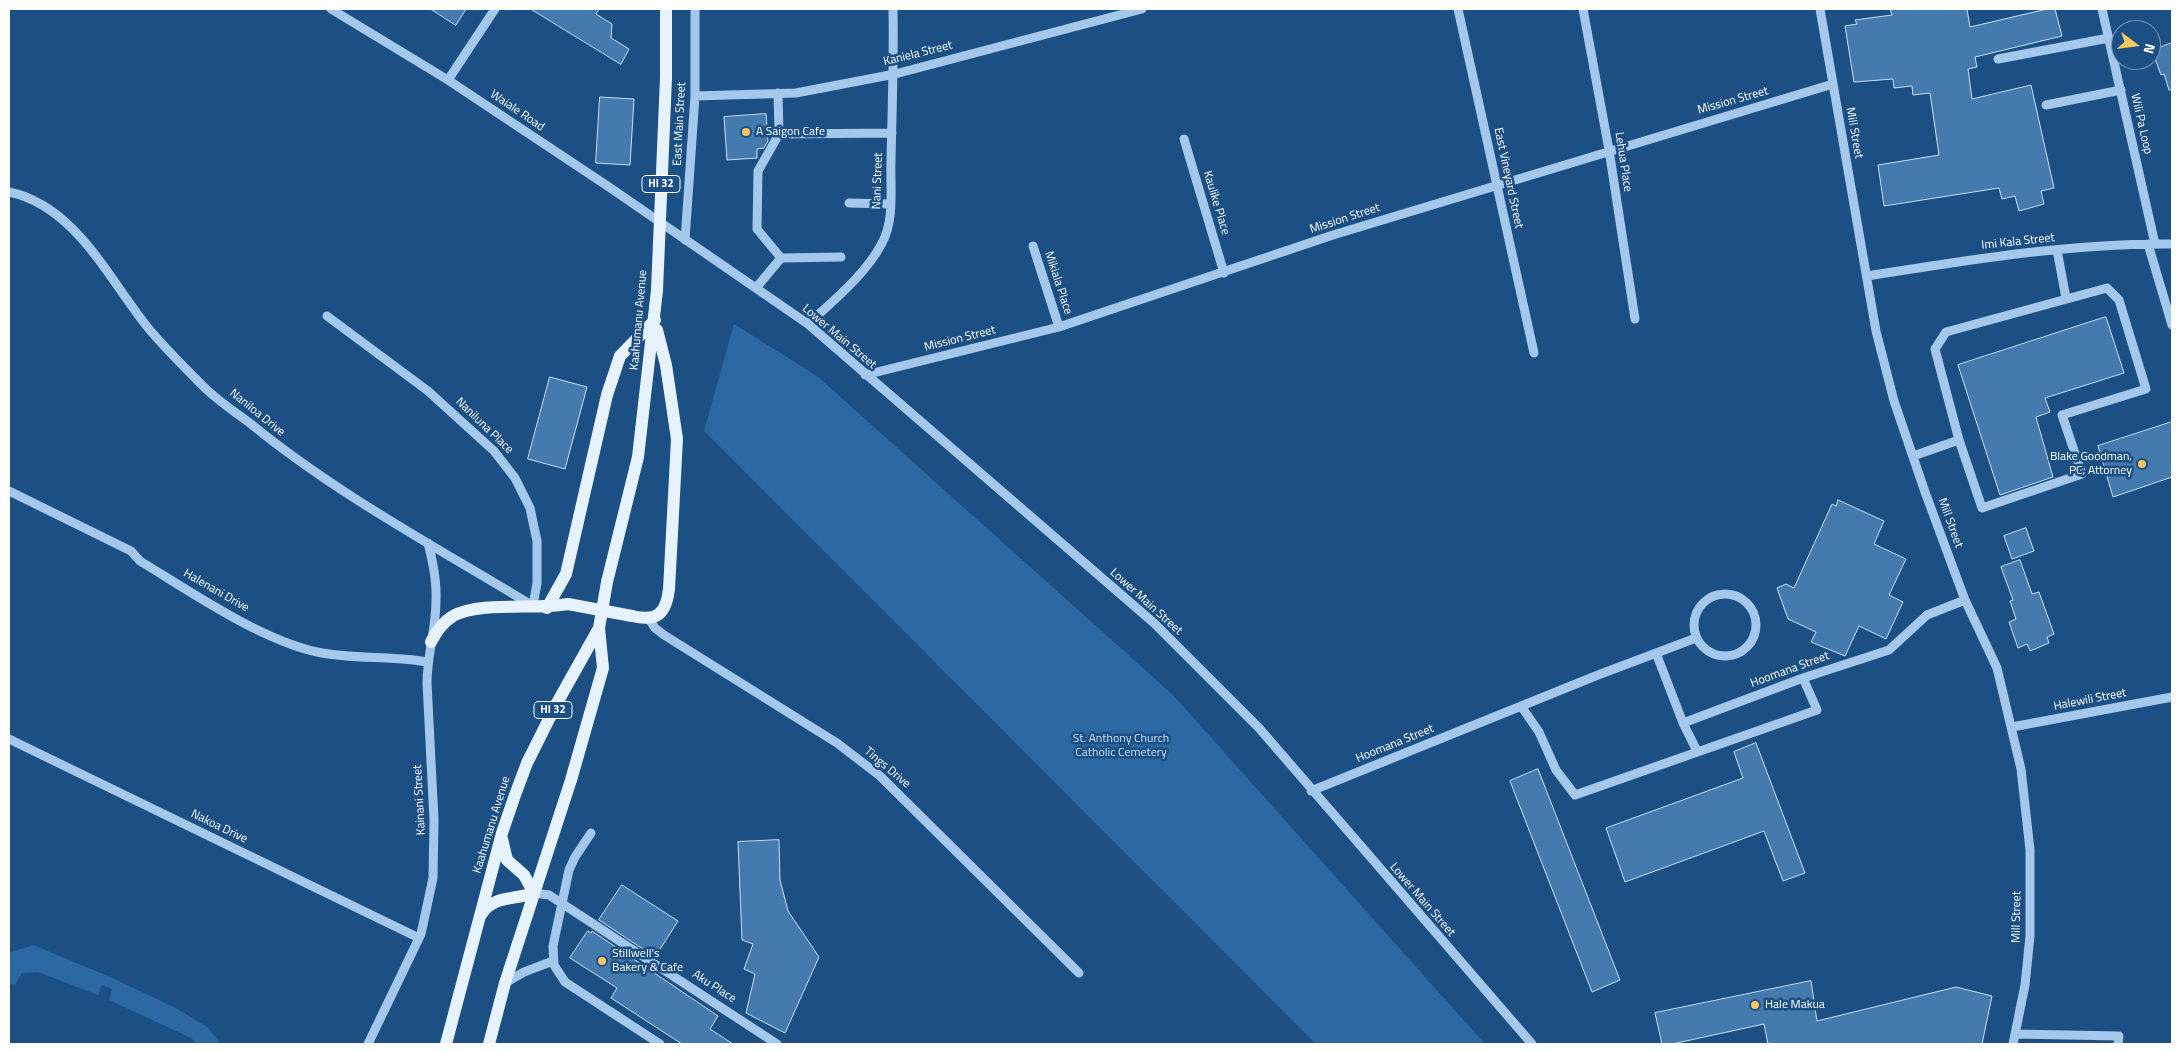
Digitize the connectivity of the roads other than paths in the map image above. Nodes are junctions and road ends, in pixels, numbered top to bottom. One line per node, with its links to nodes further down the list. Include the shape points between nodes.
1 (331, 9): 14 (street, Waiale Road)
2 (496, 9): 14 (street)
3 (666, 9): 41 (main road, Kaahumanu Avenue / HI 32, bridge)
4 (695, 9): 18 (street, East Main Street)
5 (892, 9): 13 (street, Nani Street)
6 (1142, 9): 13 (street, Kaniela Street)
7 (1458, 9): 24 (street, East Vineyard Street)
8 (1583, 9): 23 (street, Lehua Place)
9 (1820, 9): 15 (street, Mill Street)
10 (2102, 9): 11 (street, Wili Pa Loop)
11 (2109, 38): 12 (street); 16 (street, Wili Pa Loop)
12 (1998, 59)
13 (894, 74): 17 (street, Kaniela Street, via 796,93); 20 (street, Nani Street)
14 (448, 80): 28 (street, Waiale Road)
15 (1833, 84): 23 (street, Mission Street); 36 (street, Mill Street)
16 (2121, 90): 19 (street); 29 (street, Wili Pa Loop)
17 (778, 93): 18 (street, Kaniela Street); 21 (street)
18 (695, 96): 28 (street, East Main Street)
19 (2046, 105)
20 (892, 133): 21 (street); 27 (street, Nani Street)
21 (779, 134): 34 (street, via 758,171 757,229)
22 (1184, 139): 35 (street, Kaulike Place)
23 (1609, 150): 24 (street, Mission Street); 40 (street, Lehua Place)
24 (1496, 184): 35 (street, Mission Street); 45 (street, East Vineyard Street)
25 (9, 192): 50 (street, Naniloa Drive, via 38,202 80,236 149,329 203,386 288,454)
26 (849, 203): 27 (street)
27 (890, 204): 42 (street, Nani Street, via 882,245 836,299)
28 (685, 240): 37 (street, Lower Main Street)
29 (2151, 244): 30 (street, Imi Kala Street); 32 (street, Imi Kala Street); 43 (street, Wili Pa Loop)
30 (2172, 244)
31 (1033, 246): 44 (street, Mikiala Place)
32 (2057, 250): 36 (street, Imi Kala Street); 38 (street)
33 (842, 257): 34 (street)
34 (781, 258): 37 (street)
35 (1224, 273): 44 (street, Mission Street)
36 (1867, 276): 48 (street, Mill Street, via 1876,330)
37 (756, 288): 42 (street, Lower Main Street)
38 (2066, 298): 47 (street, via 1946,332 1935,349); 47 (street, via 2107,288 2119,300 2146,389 2062,415 2082,474 1982,508)
39 (327, 316): 52 (street, Naniluna Place, via 428,390 494,451 515,478 530,508 537,541 537,583)
40 (1635, 319)
41 (655, 320): 53 (main road, via 620,356 607,395 566,574); 54 (main road, via 666,365 677,439 667,600 661,612); 55 (main road, Kaahumanu Avenue / HI 32, via 638,457 607,582)
42 (808, 324): 46 (street, Lower Main Street)
43 (2172, 325)
44 (1059, 327): 46 (street, Mission Street)
45 (1534, 353)
46 (865, 375): 67 (street, Lower Main Street, via 1154,623 1258,728)
47 (1959, 440): 48 (street)
48 (1913, 456): 51 (street, Mill Street)
49 (9, 491): 59 (street, Halenani Drive, via 131,551 140,560 233,617 294,646 358,658 402,658)
50 (428, 543): 52 (street, Naniloa Drive); 57 (street, Kainani Street, via 436,582)
51 (1965, 600): 60 (street, Hoomana Street, via 1927,615 1889,650); 64 (street, Mill Street, via 1997,668)
52 (533, 606): 53 (main road); 57 (main road, via 484,609 455,616 443,625)
53 (547, 608): 54 (main road, bridge, via 568,604)
54 (641, 618): 75 (street, Tings Drive, via 837,743 880,776)
55 (600, 628): 68 (main road, Kaahumanu Avenue / HI 32, via 527,763); 70 (main road, Kaahumanu Avenue / HI 32, via 603,668)
56 (1696, 638): 56 (street, via 1715,655 1723,657 1739,653 1747,647 1756,629 1752,609 1727,594 1708,599 1696,613); 58 (street, Hoomana Street)
57 (431, 642): 59 (street, Kainani Street)
58 (1656, 653): 62 (street, Hoomana Street); 63 (street)
59 (427, 662): 73 (street, Kainani Street, via 435,849 428,906)
60 (1803, 678): 63 (street, Hoomana Street); 66 (street, via 1817,710)
61 (2172, 698): 64 (street, Halewili Street)
62 (1521, 706): 66 (street, via 1539,732 1556,770 1576,795); 67 (street, Hoomana Street)
63 (1683, 723): 66 (street)
64 (2012, 727): 77 (street, Mill Street, via 2021,769 2030,850 2030,936)
65 (9, 739): 73 (street, Nakoa Drive)
66 (1697, 751)
67 (1311, 791): 83 (street, Lower Main Street)
68 (502, 833): 70 (main road, via 505,856 524,875); 72 (main road, Kaahumanu Avenue / HI 32)
69 (591, 833): 71 (street, via 575,857)
70 (534, 893): 71 (street, Aku Place); 72 (main road, via 517,899 499,900); 76 (main road, Kaahumanu Avenue / HI 32)
71 (561, 903): 74 (street, via 552,946); 82 (street, Aku Place)
72 (480, 916): 79 (main road, Kaahumanu Avenue / HI 32)
73 (419, 938): 78 (street, Kainani Street)
74 (553, 961): 76 (street); 81 (street, via 565,982)
75 (1079, 973)
76 (505, 983): 80 (main road, Kaahumanu Avenue / HI 32)
77 (2015, 1034): 84 (street, Mill Street); 85 (street, via 2118,1036)
78 (368, 1044)
79 (446, 1044)
80 (489, 1044)
81 (660, 1044)
82 (777, 1044)
83 (1532, 1044)
84 (2013, 1044)
85 (2118, 1044)

